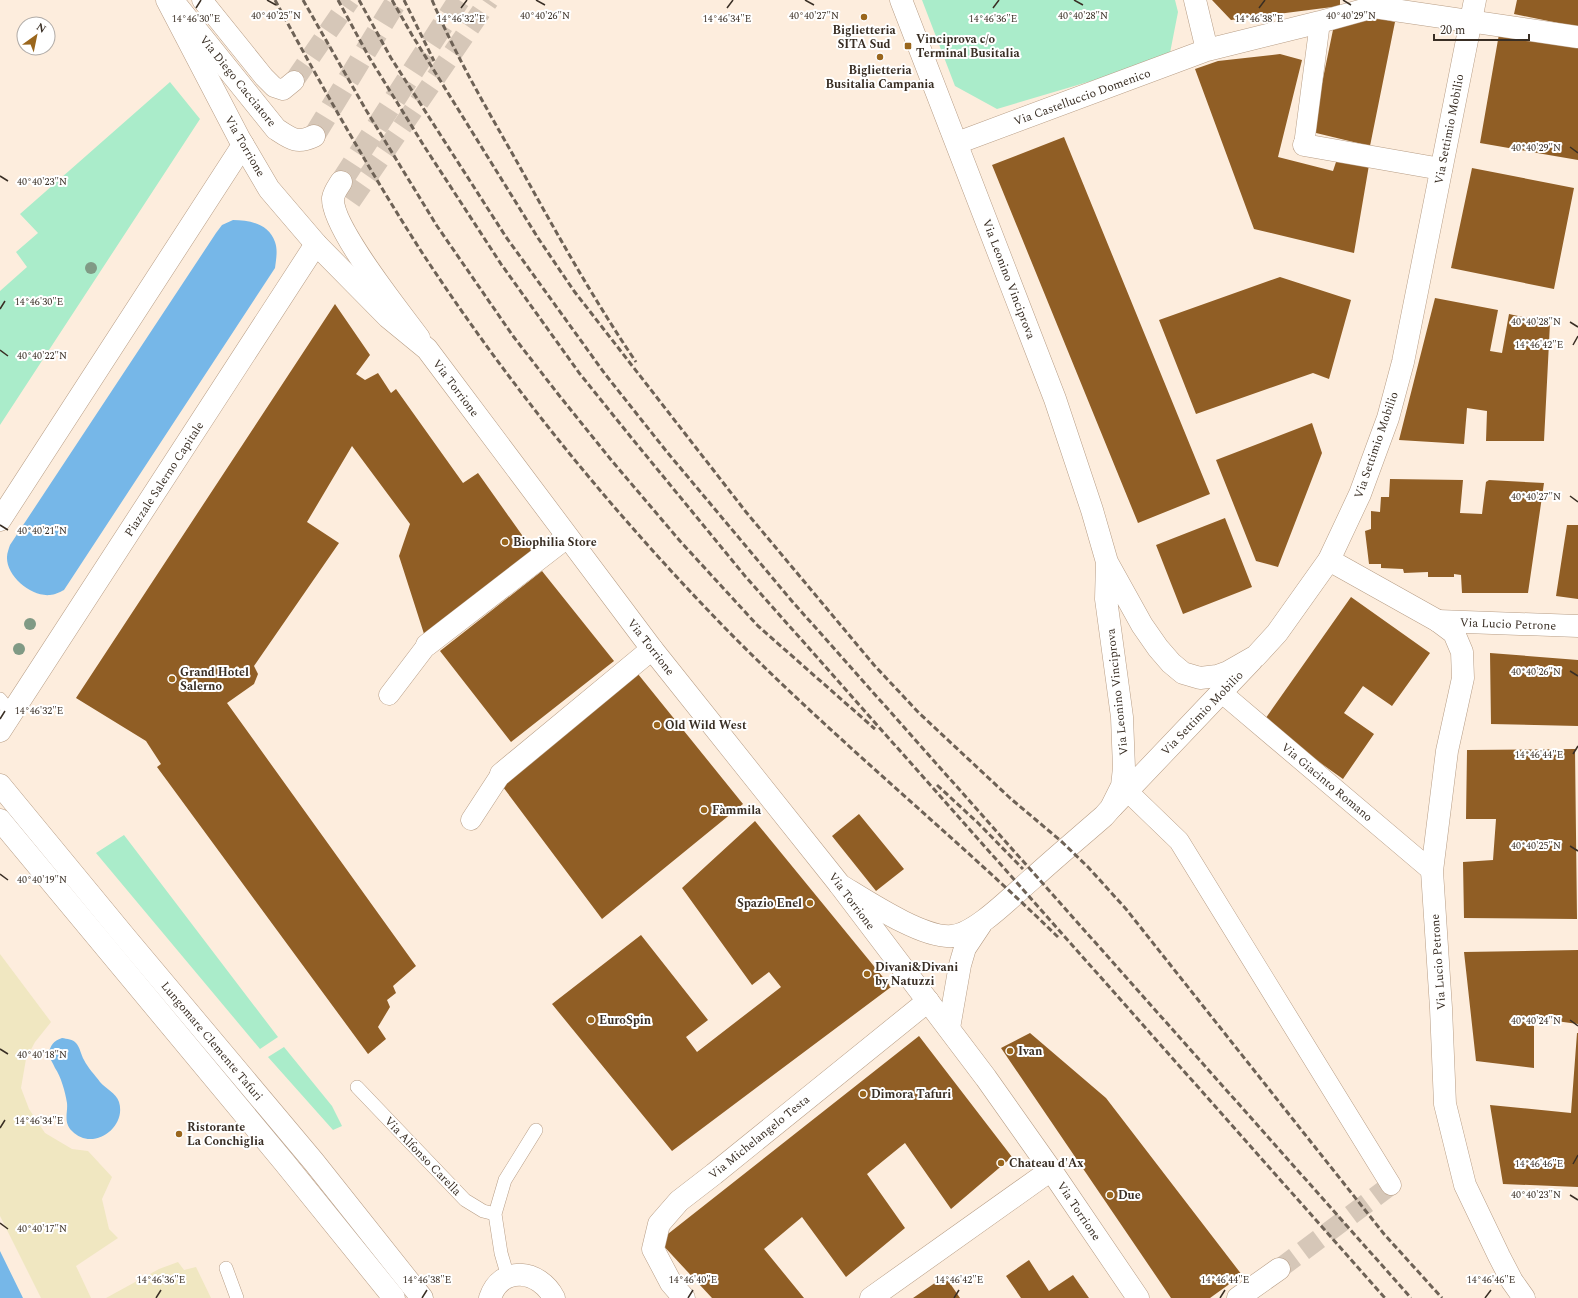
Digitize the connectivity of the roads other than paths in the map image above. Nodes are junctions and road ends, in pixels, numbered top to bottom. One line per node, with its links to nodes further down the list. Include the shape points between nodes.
1 (167, 0): 13 (main road, Via Torrione)
2 (173, 0): 11 (main road, Via Diego Cacciatore, via 276,129 291,139 303,141)
3 (202, 0): 10 (street, Via Diego Cacciatore, via 274,87 283,90)
4 (901, 0): 12 (main road, Via Leonino Vinciprova)
5 (1195, 0): 9 (main road)
6 (1473, 10): 7 (main road, Via Castelluccio Domenico, via 1374,7); 8 (main road, Via Castelluccio Domenico); 15 (main road, Via Settimio Mobilio)
7 (1320, 22): 9 (main road, Via Castelluccio Domenico); 14 (street)
8 (1578, 37)
9 (1207, 50): 12 (main road, Via Castelluccio Domenico)
10 (294, 81)
11 (314, 136)
12 (957, 143): 22 (main road, Via Leonino Vinciprova, via 1055,399)
13 (243, 145): 17 (main road, Via Torrione, via 269,189); 19 (main road)
14 (1304, 145): 15 (main road)
15 (1441, 169): 21 (main road, Via Settimio Mobilio, via 1403,362 1388,418 1360,494)
16 (341, 182): 18 (main road, via 333,199 338,218 355,251)
17 (316, 244): 18 (main road, Via Torrione, via 388,317); 30 (main road, Piazzale Salerno Capitale)
18 (427, 349): 20 (main road, Via Torrione)
19 (0, 520)
20 (567, 537): 25 (main road); 26 (main road, Via Torrione)
21 (1329, 560): 23 (main road, Via Lucio Petrone); 27 (main road, Via Settimio Mobilio, via 1277,633)
22 (1107, 562): 27 (main road, Via Leonino Vinciprova, via 1142,625 1158,648 1183,673 1200,678 1217,676); 33 (main road, Via Leonino Vinciprova, via 1106,599 1122,716)
23 (1438, 622): 24 (main road, Via Lucio Petrone); 36 (main road, Via Lucio Petrone, via 1454,633 1462,652 1463,678 1447,751)
24 (1578, 626)
25 (427, 645): 29 (street)
26 (652, 649): 31 (main road); 37 (main road, Via Torrione)
27 (1256, 656): 28 (main road, Via Settimio Mobilio)
28 (1222, 693): 33 (main road, Via Settimio Mobilio); 36 (street, Via Giacinto Romano)
29 (389, 695)
30 (4, 715)
31 (501, 774): 35 (street)
32 (0, 785): 51 (main road, Lungomare Clemente Tafuri, via 314,1162)
33 (1125, 788): 38 (main road, Via Leonino Vinciprova, via 1107,812); 44 (street, via 1179,841)
34 (0, 820): 50 (main road, Lungomare Clemente Tafuri)
35 (471, 820)
36 (1432, 871): 58 (main road, Via Lucio Petrone, via 1445,1104 1465,1185 1512,1281)
37 (840, 885): 38 (main road, via 896,918 933,933 951,936 960,934); 39 (main road, Via Torrione)
38 (984, 920): 40 (main road, via 965,948)
39 (928, 1001): 40 (main road, Via Torrione); 54 (main road, Via Michelangelo Testa, via 679,1200 659,1224 653,1249 671,1283)
40 (949, 1028): 43 (main road, Via Torrione)
41 (357, 1087): 45 (lane, Via Alfonso Carella, via 465,1200)
42 (536, 1130): 45 (lane, via 505,1180)
43 (1051, 1170): 55 (main road); 56 (main road, Via Torrione)
44 (1391, 1185)
45 (496, 1214): 48 (lane, via 501,1253)
46 (226, 1268): 49 (lane)
47 (1279, 1269): 57 (main road)
48 (508, 1277): 52 (main road, via 498,1284); 53 (main road, via 530,1276 540,1280)
49 (237, 1298)
50 (394, 1298)
51 (422, 1298)
52 (490, 1298)
53 (554, 1298)
54 (684, 1298)
55 (871, 1298)
56 (1138, 1298)
57 (1238, 1298)
58 (1524, 1298)

